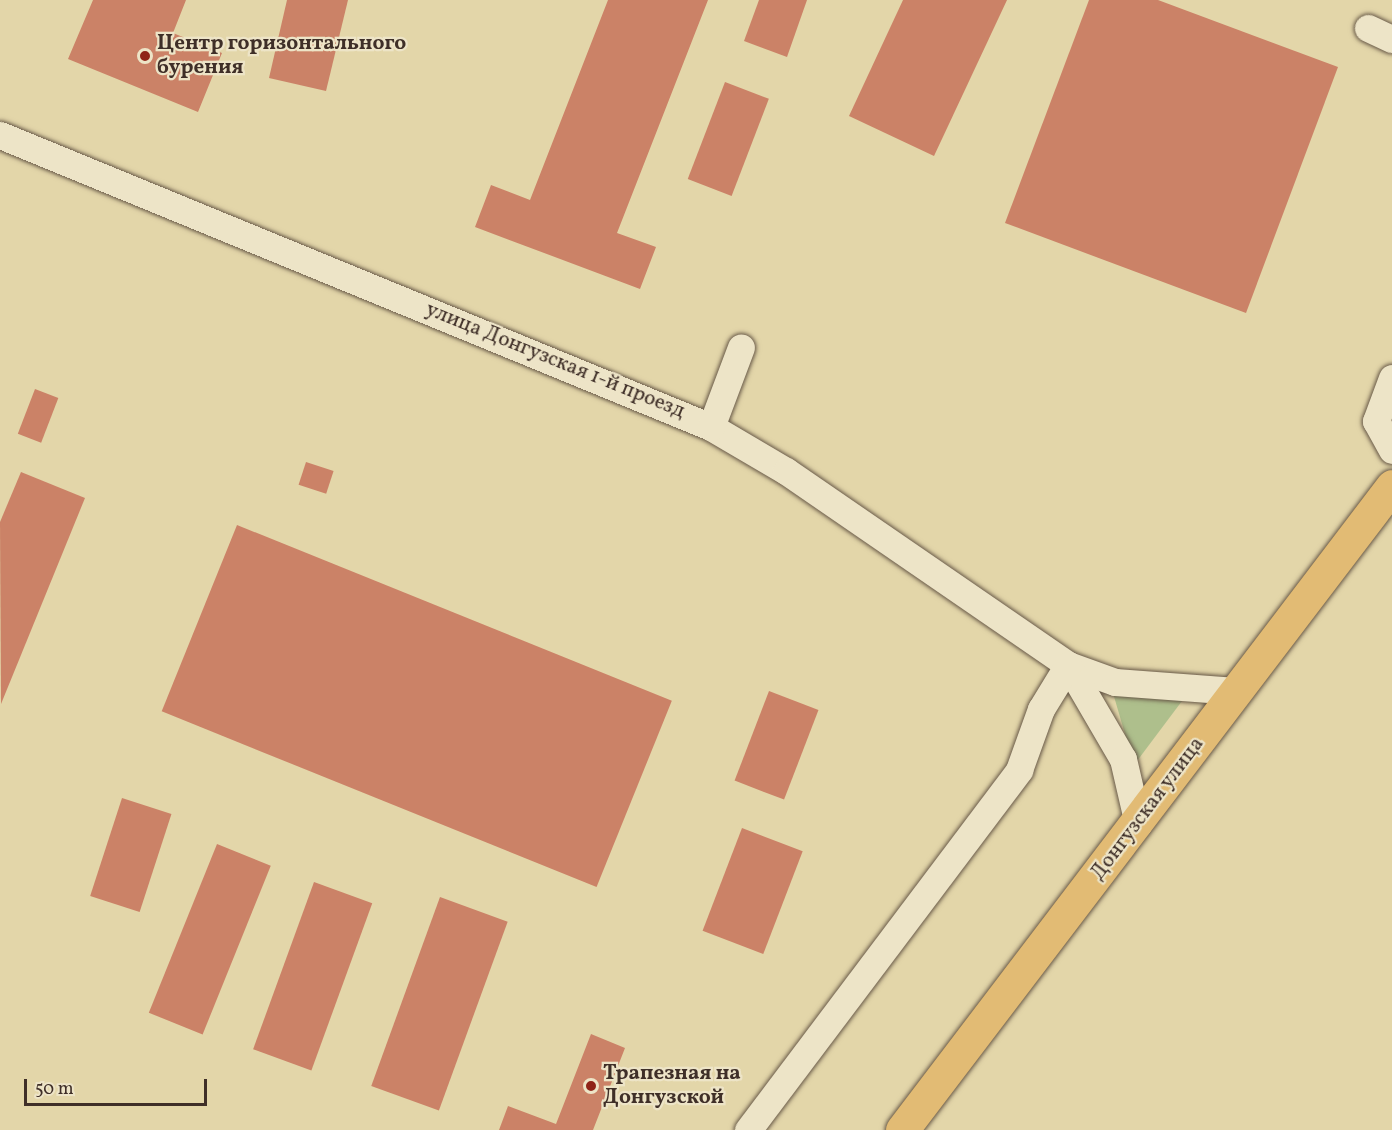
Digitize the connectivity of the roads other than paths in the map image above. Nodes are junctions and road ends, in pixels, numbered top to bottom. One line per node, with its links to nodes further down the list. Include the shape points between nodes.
1 (0, 135): 4 (street, улица Донгузская 1-й проезд)
2 (741, 347): 4 (street)
3 (1392, 378): 5 (street, via 1376,421)
4 (711, 427): 7 (street, улица Донгузская 1-й проезд, via 786,471)
5 (1392, 450)
6 (1392, 486): 8 (highway, Донгузская улица)
7 (1068, 665): 8 (street, via 1114,682); 9 (street, via 1122,759); 10 (street, via 1041,709 1019,770)
8 (1236, 691): 9 (highway, Донгузская улица)
9 (1138, 824): 11 (highway, Донгузская улица)
10 (748, 1130)
11 (902, 1130)

